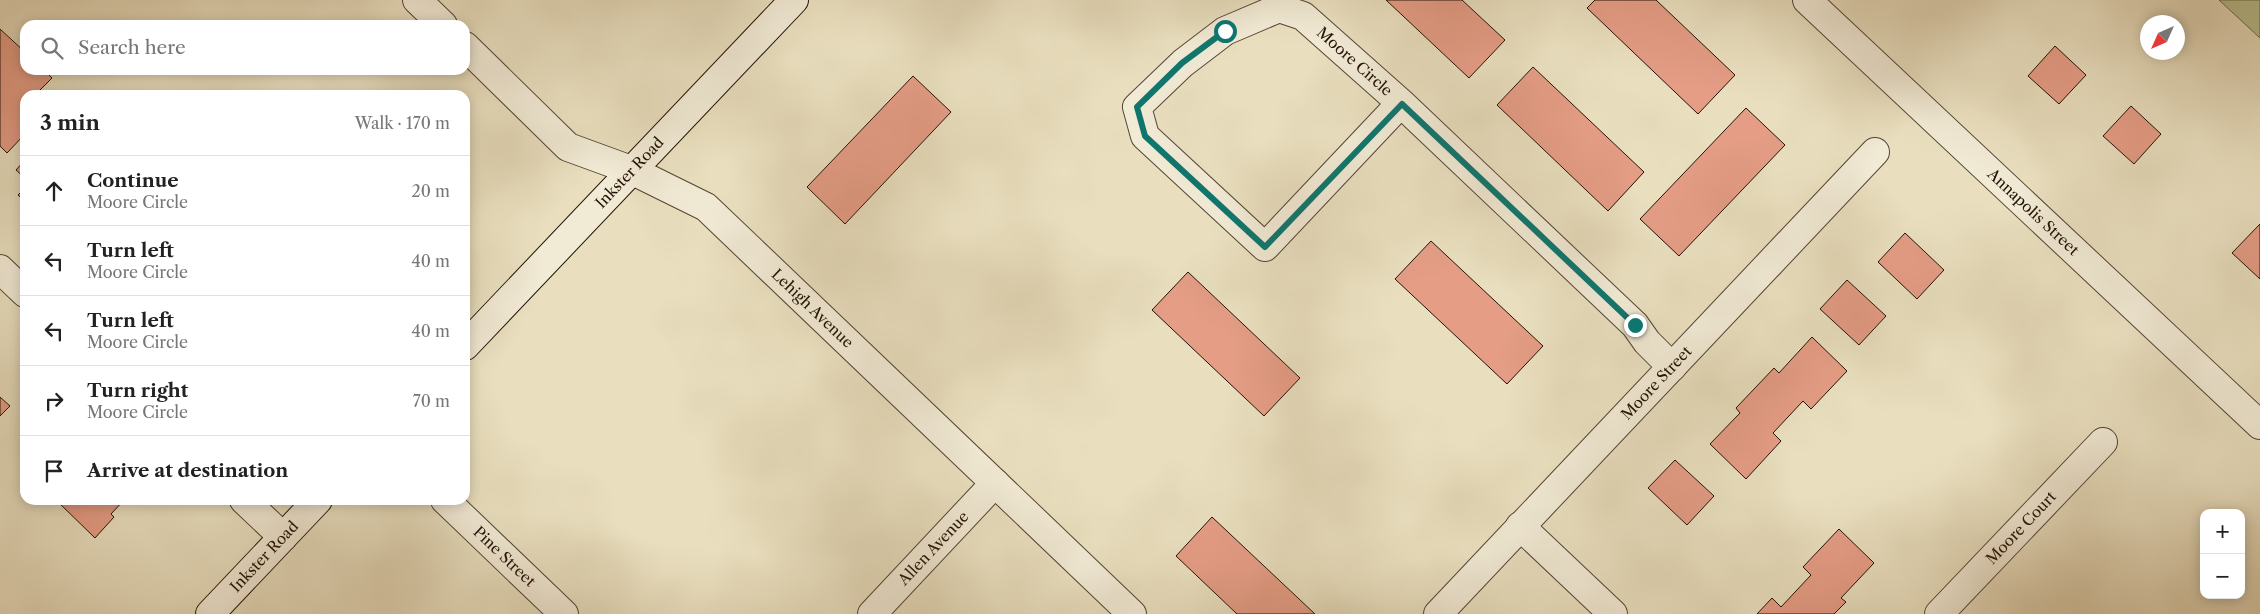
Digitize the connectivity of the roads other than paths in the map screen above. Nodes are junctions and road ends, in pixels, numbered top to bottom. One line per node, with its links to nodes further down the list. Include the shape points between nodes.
1 (417, 0): 4 (street)
2 (794, 0): 8 (street, Inkster Road)
3 (1807, 0): 13 (street, Annapolis Street)
4 (438, 20)
5 (470, 51): 8 (street, Lehigh Avenue, via 568,147)
6 (1402, 104): 6 (street, Moore Circle, via 1265,247 1145,136 1137,107 1182,63 1225,31 1279,8 1303,16); 12 (street, Moore Circle, via 1635,325)
7 (1875, 152): 12 (street, Moore Street)
8 (631, 170): 11 (street, Inkster Road); 15 (street, Lehigh Avenue, via 706,207)
9 (0, 269): 10 (street)
10 (20, 288)
11 (470, 341)
12 (1672, 367): 19 (street, Moore Street)
13 (2260, 425)
14 (2103, 442): 27 (street, Moore Court)
15 (995, 483): 23 (street, Allen Avenue); 24 (street, Lehigh Avenue)
16 (249, 505): 20 (street)
17 (313, 505): 20 (street, Inkster Road)
18 (450, 505): 22 (street, Pine Street)
19 (1520, 526): 25 (street, Moore Street); 26 (street)
20 (283, 537): 21 (street, Inkster Road)
21 (210, 614)
22 (564, 614)
23 (872, 614)
24 (1132, 614)
25 (1438, 614)
26 (1613, 614)
27 (1940, 614)

